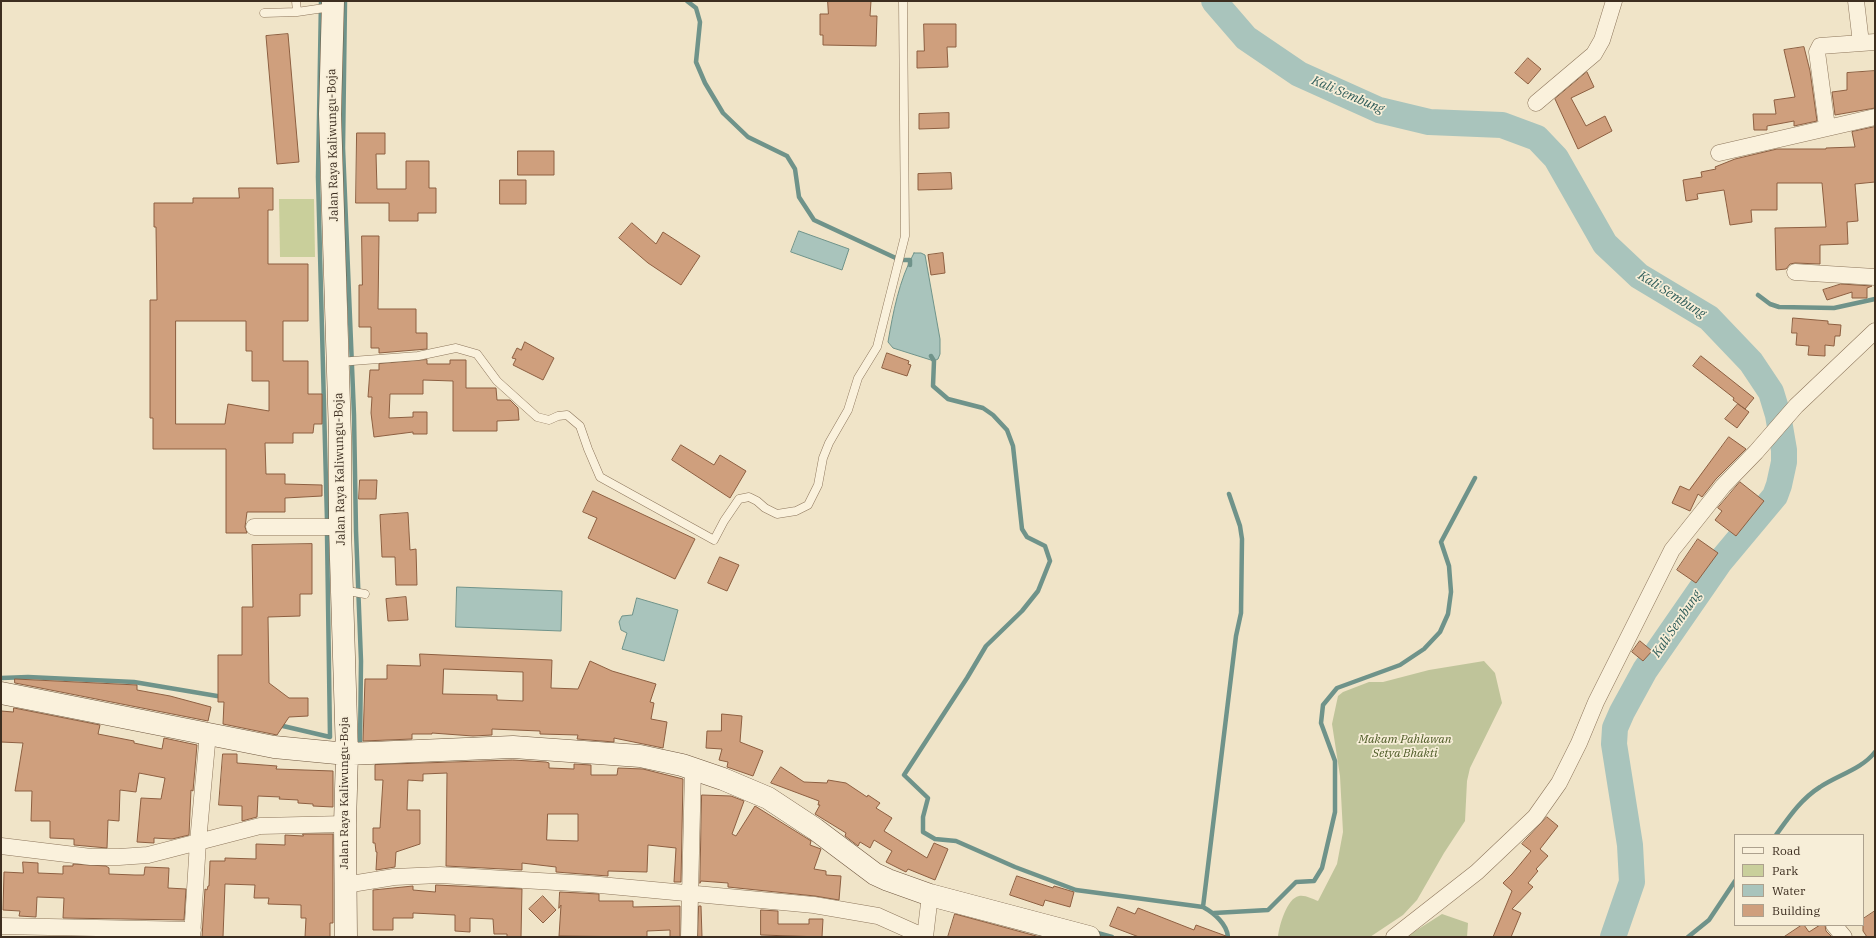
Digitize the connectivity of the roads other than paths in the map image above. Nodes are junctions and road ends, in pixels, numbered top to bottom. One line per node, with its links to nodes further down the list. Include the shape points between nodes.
1 (296, 1): 6 (lane)
2 (903, 1): 16 (lane, via 905,236 877,347 858,378 848,410 829,443 823,458 818,485 808,506 777,514 757,500 749,497 739,499 714,540 600,477 580,426 567,415 549,420 537,417 497,381 477,354 456,348 418,356)
3 (1614, 1): 9 (street, via 1602,40 1594,54)
4 (1856, 1): 8 (street)
5 (327, 6): 6 (lane); 16 (street, Jalan Raya Kaliwungu-Boja)
6 (297, 12): 7 (lane)
7 (264, 13)
8 (1868, 43): 11 (street, via 1820,46 1817,52)
9 (1536, 103)
10 (1875, 117): 11 (street)
11 (1827, 127): 12 (street)
12 (1719, 153)
13 (1795, 272): 14 (street)
14 (1875, 277)
15 (1875, 331): 39 (street, via 1796,406 1723,486 1672,550 1596,702 1559,783 1535,817 1477,872)
16 (338, 362): 18 (street, Jalan Raya Kaliwungu-Boja)
17 (254, 527): 18 (street)
18 (340, 527): 19 (street, Jalan Raya Kaliwungu-Boja)
19 (342, 590): 20 (lane); 23 (street, Jalan Raya Kaliwungu-Boja)
20 (365, 594)
21 (1, 693): 22 (street)
22 (208, 733): 23 (street, via 274,747); 26 (street)
23 (347, 754): 24 (street, via 513,747 640,756); 25 (street, Jalan Raya Kaliwungu-Boja)
24 (693, 769): 29 (street); 30 (street, via 768,798 875,874)
25 (345, 824): 26 (street, via 260,826); 28 (street, Jalan Raya Kaliwungu-Boja)
26 (198, 842): 27 (street, via 148,855 119,857 91,857); 34 (street)
27 (1, 846)
28 (345, 885): 29 (street, via 394,877 440,875 514,878); 35 (street, Jalan Raya Kaliwungu-Boja)
29 (690, 895): 36 (street); 37 (street, via 814,905 878,916)
30 (930, 895): 37 (street); 38 (street)
31 (1, 926): 33 (street)
32 (1835, 926): 40 (street)
33 (56, 932): 34 (street)
34 (192, 933)
35 (346, 937)
36 (689, 937)
37 (925, 937)
38 (1089, 937)
39 (1394, 937)
40 (1844, 937)

